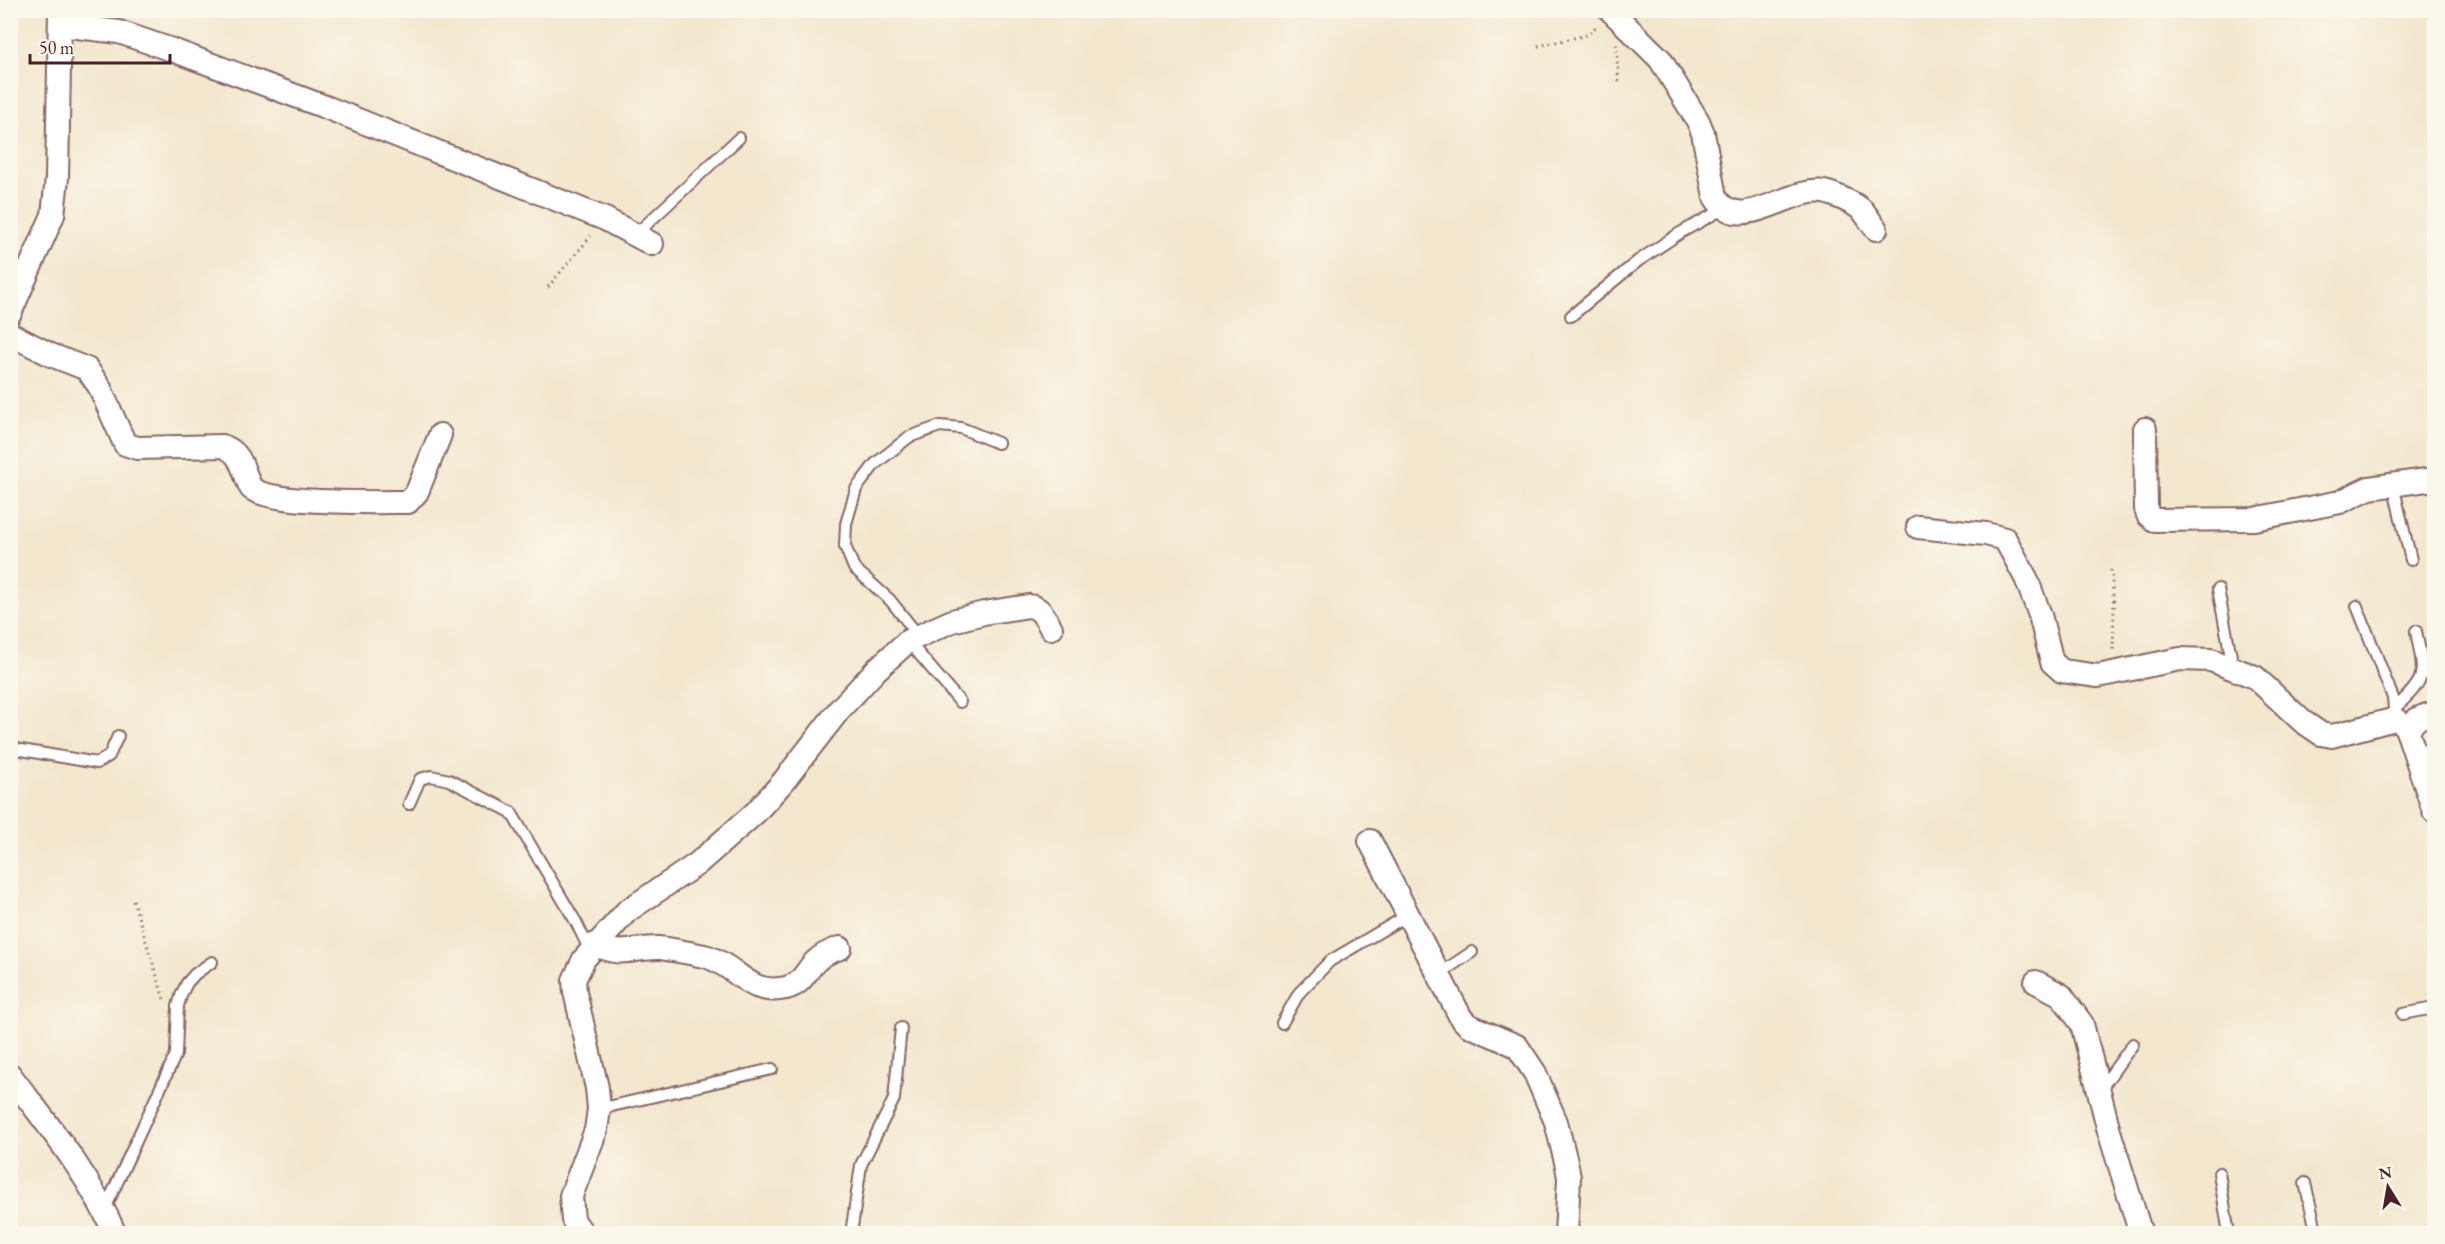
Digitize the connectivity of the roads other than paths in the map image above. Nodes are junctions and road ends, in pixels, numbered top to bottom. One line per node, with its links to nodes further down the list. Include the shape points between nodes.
1 (1609, 15): 4 (street, via 1660,59 1698,121 1715,197)
2 (60, 18): 6 (street, via 119,32 328,108 605,219); 7 (street, via 53,215)
3 (739, 138): 6 (lane)
4 (1725, 208): 5 (street, via 1745,214 1800,194 1824,192 1862,210); 8 (lane, via 1638,261)
5 (1876, 229)
6 (644, 240)
7 (10, 313)
8 (1571, 316)
9 (10, 334): 11 (street, via 87,369 99,386 125,444 137,448 222,446 241,460 250,488 266,495 318,501 408,502 417,492)
10 (2145, 429): 14 (street, via 2146,509 2154,520 2254,519 2340,502 2369,488)
11 (440, 435)
12 (998, 443): 21 (lane, via 961,428 940,426 909,437 875,464 856,489 846,524 845,546 854,568 890,600)
13 (2434, 480): 14 (street)
14 (2393, 485): 16 (lane)
15 (1918, 526): 22 (street, via 2005,539 2040,615 2052,662 2062,671 2098,676 2180,659 2211,660)
16 (2411, 560)
17 (2218, 589): 22 (lane)
18 (2357, 606): 25 (lane)
19 (1051, 628): 21 (street, via 1036,607 1029,606 952,621)
20 (2415, 631): 25 (lane, via 2422,674)
21 (913, 638): 23 (lane); 32 (street, via 839,710 755,813 697,864 627,911)
22 (2233, 667): 25 (street, via 2255,677 2321,734 2332,736)
23 (960, 702)
24 (2434, 713): 25 (street, via 2412,723)
25 (2399, 720): 29 (street)
26 (118, 736): 27 (lane, via 109,756 97,763)
27 (10, 748)
28 (409, 804): 32 (lane, via 420,779 431,776 449,780 510,812)
29 (2434, 811)
30 (1370, 841): 31 (street)
31 (1408, 915): 36 (street); 40 (lane, via 1330,962 1299,993)
32 (592, 948): 33 (street, via 620,952 659,947 707,957 758,988 773,990 798,983 821,956); 46 (street, via 574,980)
33 (840, 948)
34 (1472, 952): 36 (lane)
35 (212, 962): 49 (lane, via 186,983 178,1006 176,1054)
36 (1439, 975): 53 (street, via 1461,1018 1468,1025 1517,1046 1534,1073 1556,1122 1567,1166)
37 (2036, 982): 45 (street, via 2061,995 2082,1024)
38 (2434, 1008): 39 (lane)
39 (2403, 1014)
40 (1282, 1023)
41 (901, 1028): 52 (lane, via 894,1099 861,1165)
42 (2133, 1044): 45 (lane)
43 (772, 1069): 46 (lane)
44 (10, 1075): 49 (street)
45 (2098, 1092): 54 (street)
46 (599, 1109): 51 (street, via 596,1130 571,1196 573,1221)
47 (2220, 1173): 55 (lane)
48 (2305, 1183): 56 (lane)
49 (105, 1209): 50 (street)
50 (115, 1233)
51 (583, 1233)
52 (852, 1233)
53 (1566, 1233)
54 (2141, 1233)
55 (2229, 1233)
56 (2317, 1233)

